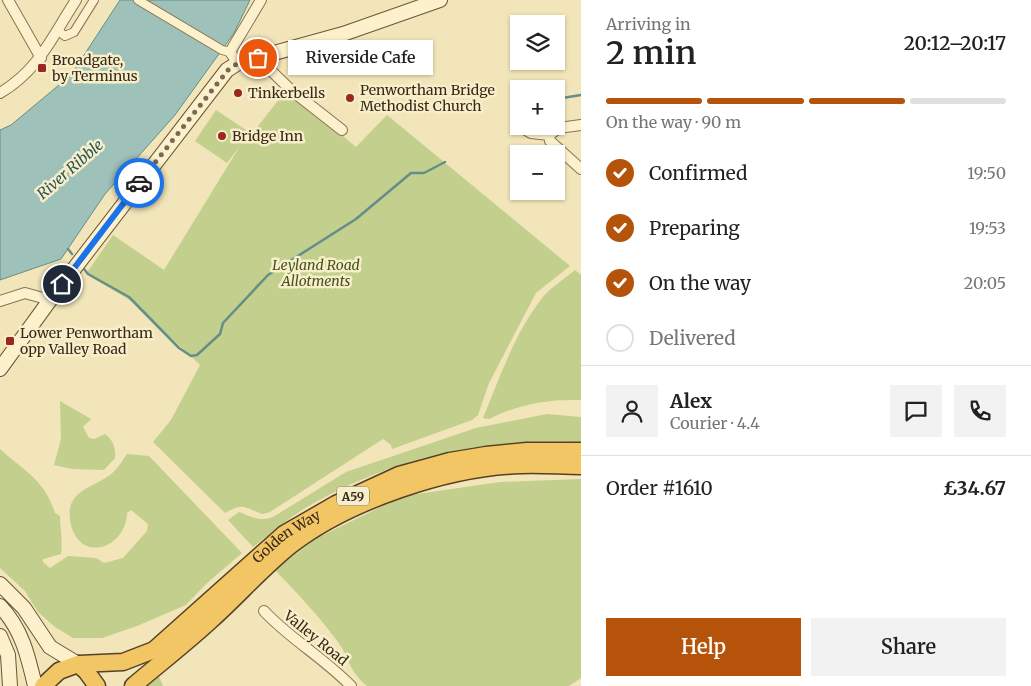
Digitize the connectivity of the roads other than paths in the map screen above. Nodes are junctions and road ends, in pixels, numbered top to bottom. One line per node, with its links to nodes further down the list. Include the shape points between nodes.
1 (8, 0): 9 (street)
2 (76, 0): 7 (street)
3 (94, 0): 7 (street, via 74,32 65,36)
4 (138, 0): 8 (street)
5 (261, 0): 8 (street)
6 (440, 0): 10 (main road, via 342,34)
7 (57, 30): 9 (street)
8 (230, 55): 10 (main road); 17 (main road, via 219,80)
9 (41, 58): 11 (street, via 16,84)
10 (258, 58): 14 (street, via 291,90)
11 (0, 93)
12 (581, 125): 13 (street)
13 (565, 127)
14 (342, 130)
15 (549, 135): 16 (street, via 550,141)
16 (581, 169)
17 (50, 300): 18 (street, via 25,293); 19 (main road)
18 (0, 301)
19 (0, 370)
20 (581, 451): 26 (highway, Golden Way / A59, via 486,455 399,475 336,504 284,534 154,650 123,662)
21 (581, 466): 31 (highway, Golden Way / A59, via 488,468 437,479 338,515 291,545 211,621)
22 (0, 584): 26 (main road, via 24,608 50,647)
23 (0, 606): 28 (main road, via 22,638)
24 (264, 610): 32 (street, Valley Road, via 281,629)
25 (0, 636): 27 (main road, via 8,655)
26 (78, 664): 29 (highway, A59, via 59,671); 30 (highway)
27 (10, 686)
28 (35, 686)
29 (43, 686)
30 (97, 686)
31 (133, 686)
32 (351, 686)

